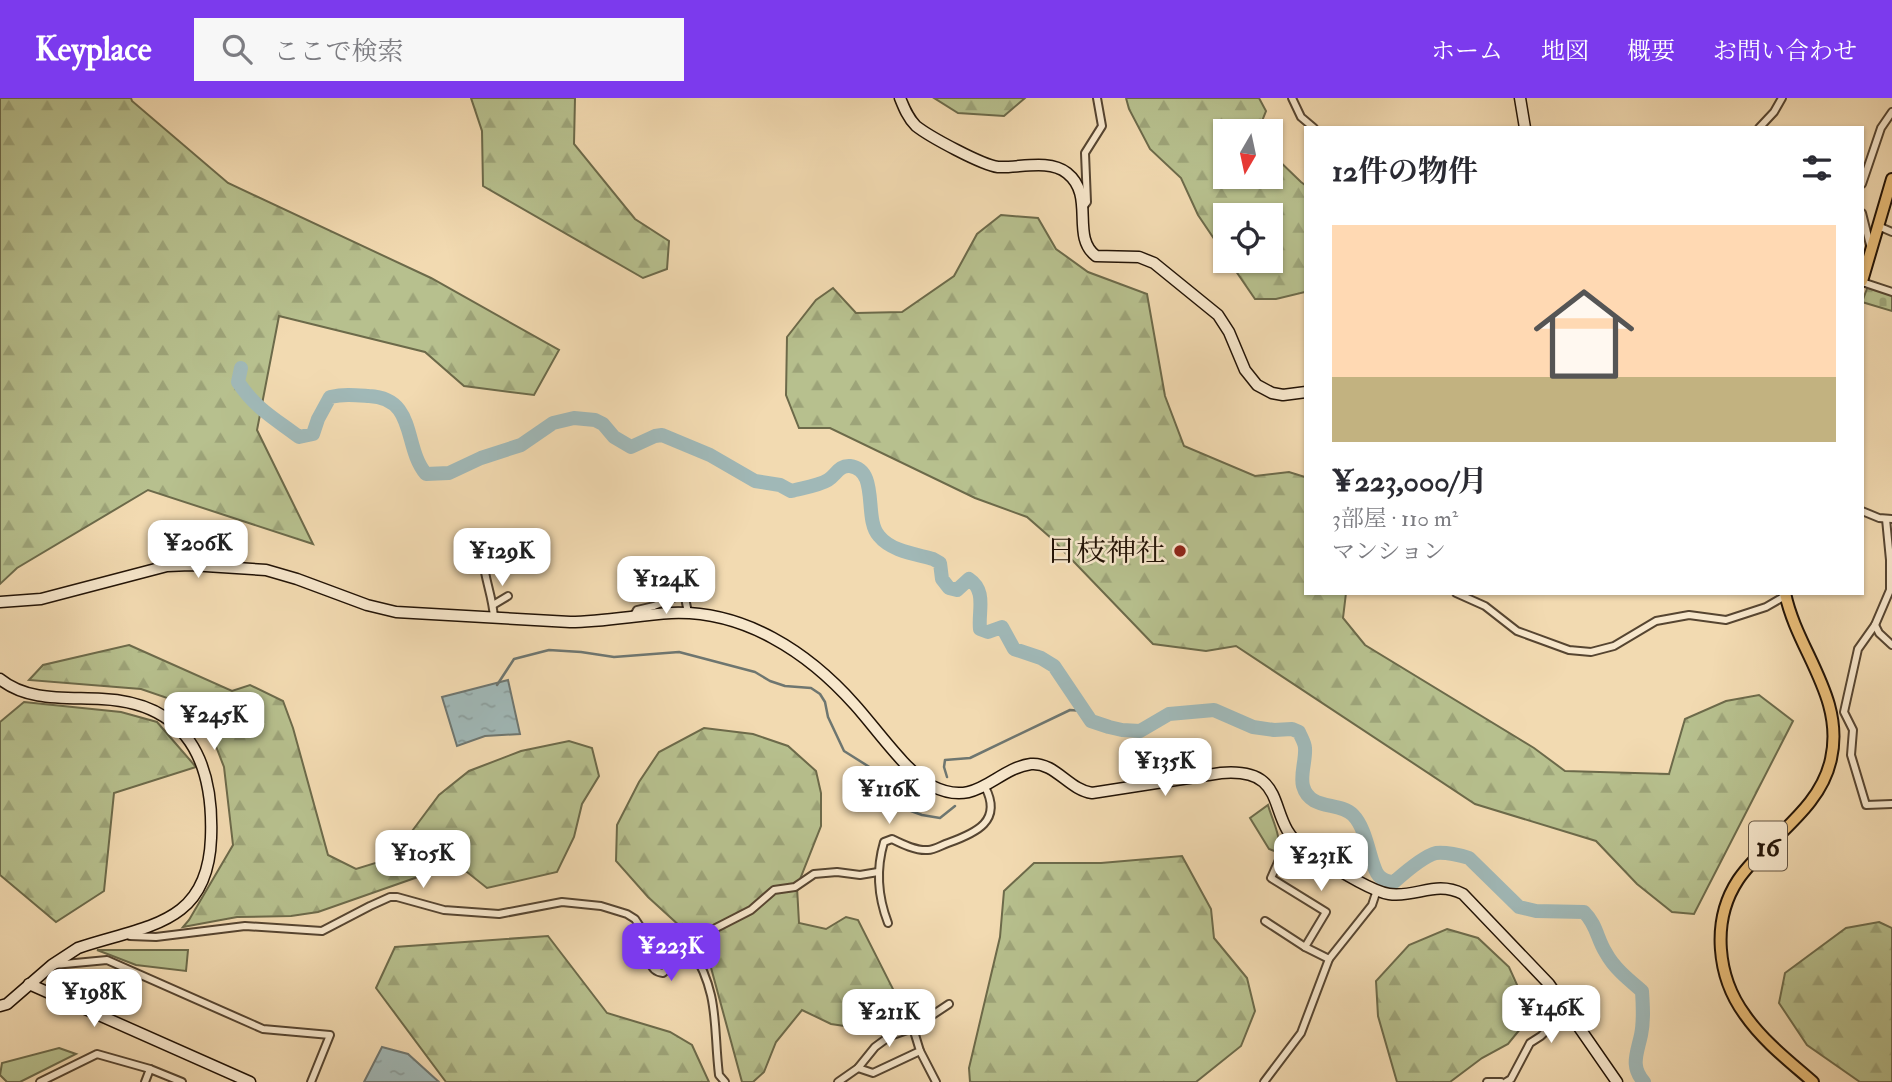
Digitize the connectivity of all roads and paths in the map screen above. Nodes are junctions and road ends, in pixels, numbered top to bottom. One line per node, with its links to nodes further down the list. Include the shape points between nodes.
1 (900, 98): 12 (street, via 915,124 982,162 1001,167 1044,166 1067,173 1079,188)
2 (1097, 98): 12 (street, via 1102,126 1085,152)
3 (1292, 98): 7 (street, via 1301,117)
4 (1520, 98): 8 (street)
5 (1782, 98): 9 (street)
6 (1892, 112): 10 (street, via 1881,128)
7 (1312, 126)
8 (1525, 126)
9 (1761, 126)
10 (1864, 178)
11 (1892, 179): 14 (main road)
12 (1084, 206): 20 (street, via 1084,242 1091,252 1154,263 1218,315 1257,385 1283,395)
13 (1864, 221): 16 (street)
14 (1878, 226): 15 (street); 16 (main road)
15 (1892, 232)
16 (1871, 251): 17 (main road)
17 (1864, 275)
18 (1864, 283): 19 (street)
19 (1892, 292)
20 (1304, 392)
21 (1864, 512): 22 (street)
22 (1889, 519): 37 (street, via 1890,590)
23 (483, 561): 33 (street)
24 (658, 567): 26 (street, via 682,582)
25 (638, 582): 31 (street)
26 (685, 593): 31 (street); 34 (street)
27 (1460, 595): 28 (street, via 1485,606 1517,631 1581,652 1614,646 1656,621 1689,615 1726,620 1766,607)
28 (1784, 595)
29 (1785, 595): 74 (main road, 16, via 1827,694 1834,728 1831,761 1807,806 1737,882 1723,919 1720,944 1729,987 1745,1015)
30 (508, 596): 33 (street)
31 (676, 596): 35 (street, via 637,610)
32 (0, 602): 36 (street, via 41,599 167,566 190,565 266,570 389,610)
33 (493, 605): 36 (street)
34 (688, 613): 35 (street); 40 (street, via 740,624 809,660 930,785 955,792)
35 (633, 617): 36 (street, via 582,622)
36 (495, 618)
37 (1875, 625): 38 (street); 41 (street, via 1857,649 1844,712 1853,730 1851,755 1866,804)
38 (1892, 645)
39 (3, 685): 48 (street, via 30,694 107,699 154,711 182,732 206,771 211,836 201,888 168,918)
40 (985, 787): 42 (street, via 1033,764 1044,765 1077,789 1092,793 1236,772 1249,774 1274,794); 43 (street, via 992,800 990,815 980,827 929,850 892,839 884,842)
41 (1892, 804)
42 (1290, 835): 44 (street, via 1304,848); 50 (street, via 1271,878 1326,912)
43 (878, 872): 46 (street, via 882,911); 47 (street, via 814,874 795,887 774,890 751,910)
44 (1377, 890): 52 (street, via 1372,905); 55 (street, via 1403,894 1443,887 1463,894)
45 (1265, 921): 50 (street)
46 (888, 923)
47 (712, 930): 49 (street, via 678,949); 51 (street)
48 (121, 935): 49 (street, via 156,937 245,926 323,931 397,897 444,910 499,914 562,902 601,906 635,919); 53 (street, via 78,948)
49 (651, 943): 51 (street, via 649,960 659,973)
50 (1305, 947): 52 (street)
51 (691, 948): 67 (street, via 711,988 719,1075)
52 (1329, 959): 70 (street, via 1301,1033)
53 (52, 965): 54 (street); 66 (street, via 107,960 263,1029 330,1035)
54 (29, 984): 57 (street); 65 (street)
55 (1549, 984): 72 (street, via 1548,1029 1530,1043 1511,1079); 73 (street)
56 (949, 1004): 58 (street)
57 (0, 1006)
58 (913, 1028): 59 (street); 60 (street, via 875,1047)
59 (920, 1051): 60 (street, via 873,1073); 69 (street)
60 (859, 1068): 68 (street)
61 (150, 1069): 62 (street, via 97,1054); 63 (street); 64 (street)
62 (40, 1082)
63 (145, 1082)
64 (182, 1082)
65 (250, 1082)
66 (311, 1082)
67 (725, 1082)
68 (838, 1082)
69 (936, 1082)
70 (1265, 1082)
71 (1488, 1082): 72 (street)
72 (1504, 1082)
73 (1617, 1082)
74 (1813, 1082)

